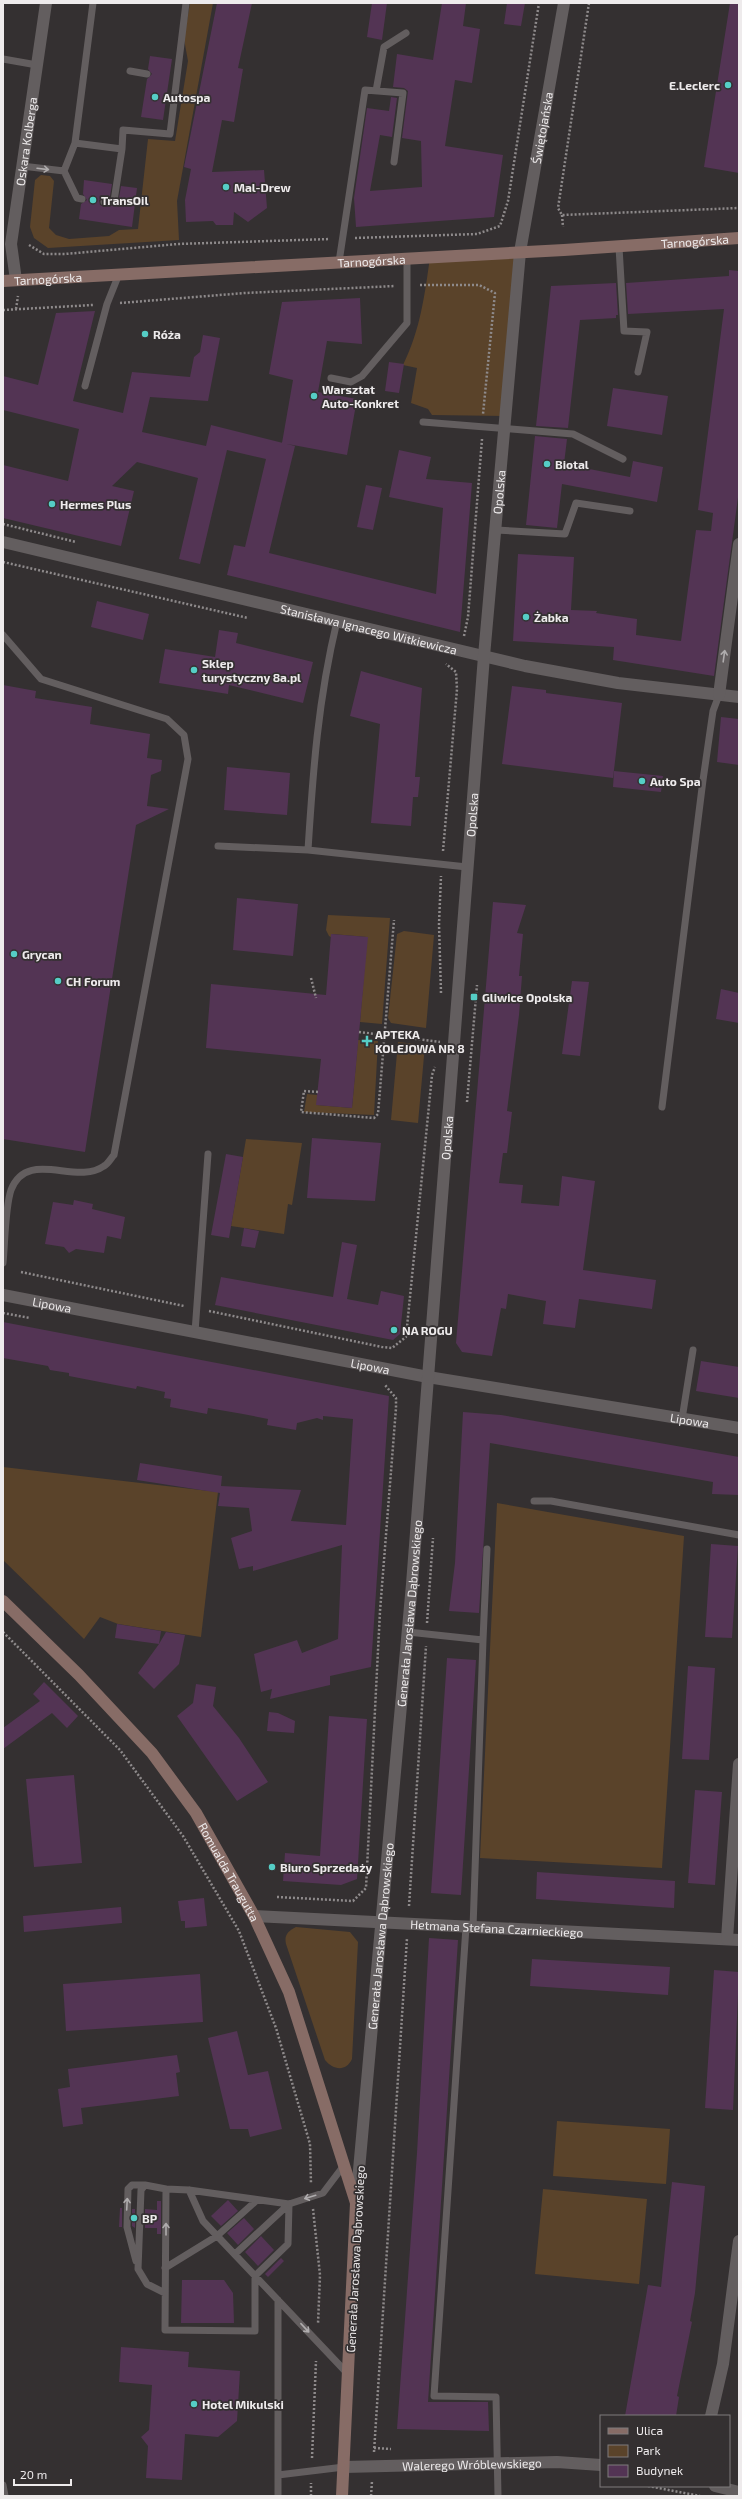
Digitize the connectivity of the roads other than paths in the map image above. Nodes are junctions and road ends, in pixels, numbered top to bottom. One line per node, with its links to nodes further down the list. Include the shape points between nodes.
1 (46, 3): 7 (street, Oskara Kolberga)
2 (93, 3): 11 (lane)
3 (186, 3): 12 (lane, via 173,78 170,134 123,130)
4 (564, 3): 20 (street, Świętojańska)
5 (406, 32): 10 (lane, via 384,47)
6 (3, 59): 7 (lane)
7 (37, 65): 14 (street, Oskara Kolberga)
8 (130, 71): 9 (lane)
9 (147, 74)
10 (376, 91): 13 (lane, via 403,93); 22 (lane, via 366,90)
11 (75, 143): 12 (lane); 15 (lane)
12 (122, 149): 17 (lane, via 114,201)
13 (394, 162)
14 (22, 166): 15 (lane, one-way to 15); 24 (street, Oskara Kolberga, via 11,244)
15 (64, 171): 16 (lane, via 77,198)
16 (82, 199)
17 (104, 202)
18 (739, 238): 19 (main road, Tarnogórska)
19 (619, 247): 20 (main road, Tarnogórska); 26 (lane, via 624,331 647,332)
20 (520, 252): 21 (main road, Tarnogórska); 30 (street, Opolska)
21 (407, 259): 22 (main road, Tarnogórska); 27 (lane, via 407,323 362,376 351,382)
22 (339, 262): 23 (main road, Tarnogórska)
23 (119, 274): 24 (main road, Tarnogórska); 28 (lane, via 107,304)
24 (16, 280): 25 (main road, Tarnogórska)
25 (3, 281)
26 (638, 372)
27 (331, 378)
28 (85, 386)
29 (423, 422): 30 (lane)
30 (504, 427): 31 (lane, via 573,434); 33 (street, Opolska)
31 (623, 459)
32 (630, 511): 33 (lane, via 576,502 564,534)
33 (496, 530): 38 (street, Opolska)
34 (3, 542): 36 (street, Stanisława Ignacego Witkiewicza)
35 (739, 544): 39 (street, one-way to 35)
36 (336, 621): 38 (street, Stanisława Ignacego Witkiewicza); 42 (lane, via 316,729)
37 (3, 635): 46 (lane, via 41,679 166,719 184,735 188,759 114,1154 104,1166 88,1172 38,1169 22,1174 11,1191)
38 (484, 656): 39 (street, Stanisława Ignacego Witkiewicza, via 595,680); 43 (street, Opolska)
39 (720, 695): 40 (street, Stanisława Ignacego Witkiewicza); 44 (lane, via 713,711 703,780)
40 (739, 697)
41 (218, 846): 42 (lane)
42 (308, 850): 43 (lane)
43 (467, 867): 50 (street, Opolska)
44 (662, 1107)
45 (208, 1154): 48 (lane)
46 (3, 1263)
47 (3, 1295): 48 (street, Lipowa)
48 (195, 1332): 50 (street, Lipowa)
49 (693, 1350): 51 (lane)
50 (428, 1377): 51 (street, Lipowa); 57 (street, Generała Jarosława Dąbrowskiego)
51 (682, 1419): 52 (street, Lipowa)
52 (739, 1428)
53 (534, 1501): 54 (lane, via 551,1500)
54 (739, 1535)
55 (486, 1549): 58 (lane)
56 (3, 1601): 60 (main road, Romualda Traugutta, via 79,1675 152,1753 196,1813)
57 (408, 1632): 58 (lane); 61 (street, Generała Jarosława Dąbrowskiego)
58 (483, 1640): 62 (lane)
59 (739, 1764): 63 (street)
60 (254, 1916): 61 (street, Hetmana Stefana Czarnieckiego); 64 (main road, Romualda Traugutta, via 290,1992)
61 (383, 1922): 62 (street, Hetmana Stefana Czarnieckiego); 69 (street, Generała Jarosława Dąbrowskiego)
62 (470, 1928): 63 (street, Hetmana Stefana Czarnieckiego); 81 (lane, via 434,2396 496,2397)
63 (733, 1940)
64 (345, 2164): 69 (main road, Romualda Traugutta); 70 (lane, one-way to 70, via 323,2193)
65 (145, 2185): 66 (lane); 75 (lane, via 140,2190); 75 (lane, one-way to 65, via 127,2227 128,2189 132,2185)
66 (166, 2189): 67 (lane); 74 (lane, one-way to 66)
67 (189, 2190): 68 (lane); 71 (lane, via 203,2221)
68 (257, 2200): 70 (lane); 71 (lane)
69 (356, 2203): 79 (main road, Generała Jarosława Dąbrowskiego)
70 (289, 2204): 73 (lane); 76 (lane, via 288,2244)
71 (217, 2236): 73 (lane); 74 (lane)
72 (739, 2241): 80 (street, via 723,2364)
73 (235, 2254): 76 (lane)
74 (165, 2268): 77 (lane)
75 (138, 2269): 77 (lane, via 147,2284)
76 (255, 2276): 77 (lane, via 255,2332 165,2330); 78 (lane)
77 (165, 2293)
78 (278, 2300): 79 (lane, one-way to 79); 84 (lane)
79 (348, 2374): 83 (main road, Generała Jarosława Dąbrowskiego)
80 (711, 2415)
81 (497, 2463): 82 (street, Walerego Wróblewskiego, via 557,2462); 83 (street, Walerego Wróblewskiego); 91 (lane)
82 (600, 2466)
83 (344, 2467): 84 (lane); 90 (main road, Generała Jarosława Dąbrowskiego)
84 (278, 2475): 89 (lane)
85 (3, 2486): 88 (lane)
86 (719, 2487): 87 (street)
87 (739, 2492)
88 (5, 2496)
89 (278, 2496)
90 (342, 2496)
91 (498, 2496)

